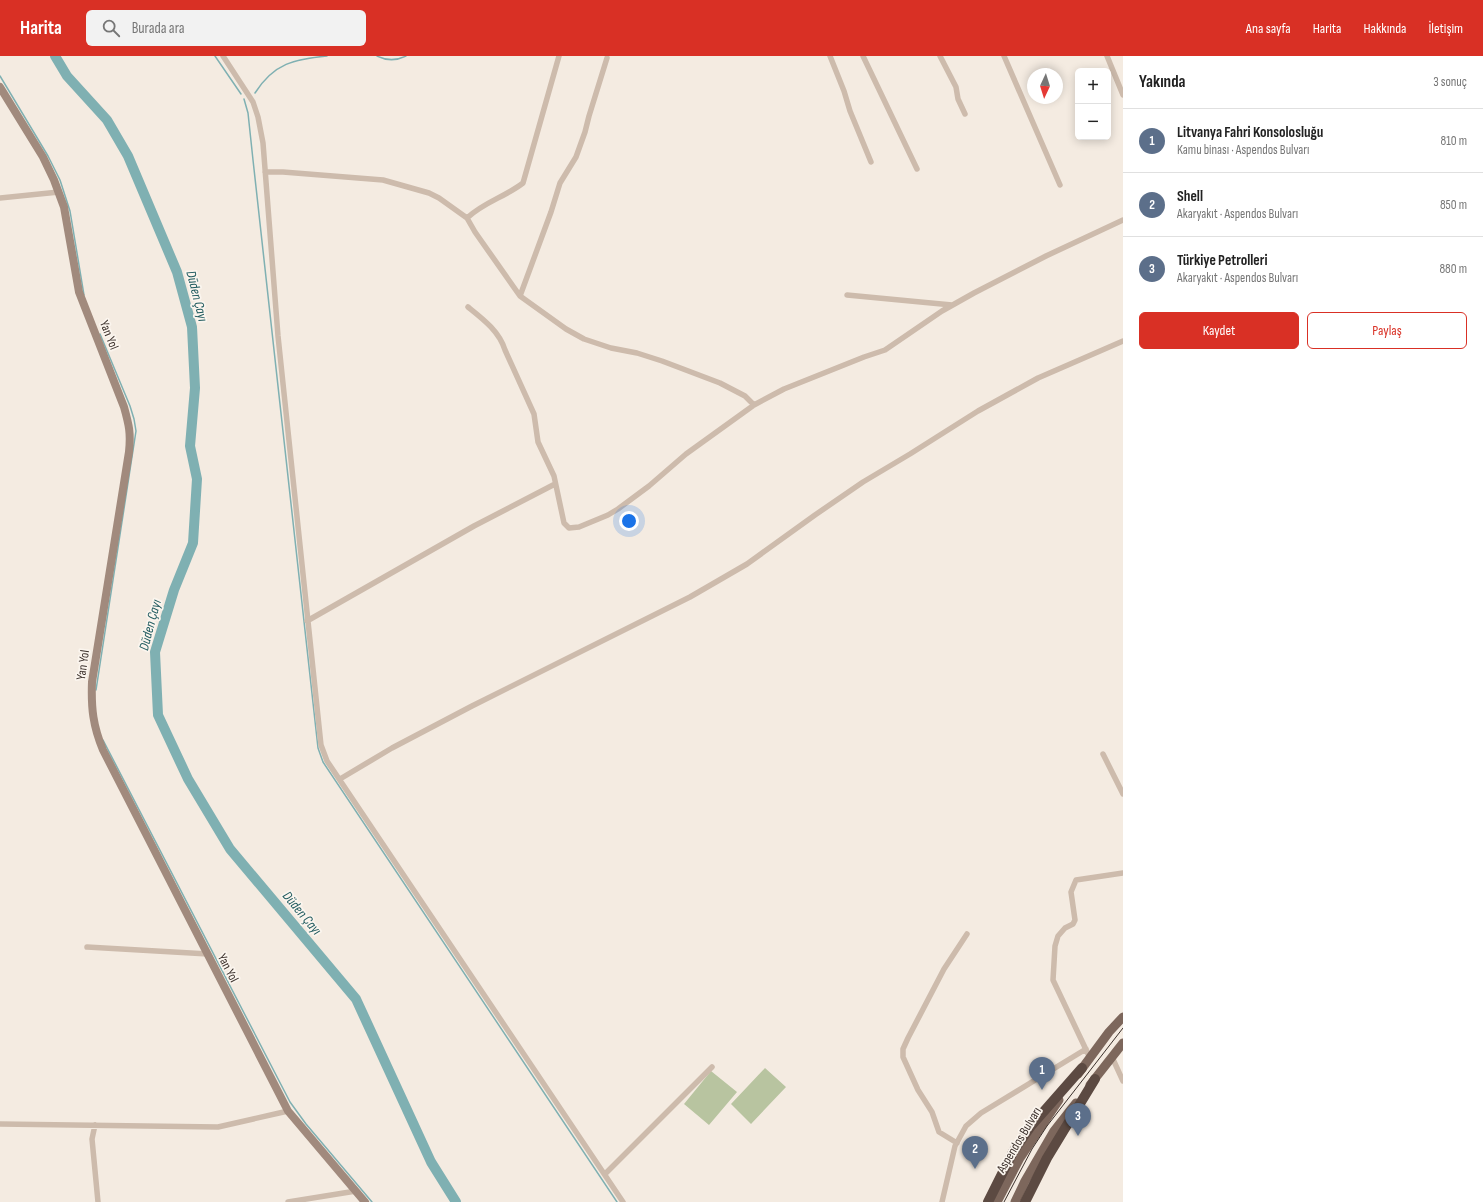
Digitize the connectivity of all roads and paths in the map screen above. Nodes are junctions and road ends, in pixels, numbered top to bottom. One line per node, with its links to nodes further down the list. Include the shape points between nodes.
1 (223, 56): 14 (street, via 253,102 258,117)
2 (559, 56): 18 (street, via 523,183 479,208)
3 (830, 56): 12 (street)
4 (863, 56): 13 (street)
5 (940, 56): 11 (street, via 956,87)
6 (1004, 56): 15 (street)
7 (1108, 56): 10 (street)
8 (607, 58): 21 (street, via 576,157 560,183)
9 (0, 87): 16 (street, Yan Yol, via 43,157)
10 (1123, 95)
11 (965, 114)
12 (871, 162)
13 (916, 169)
14 (265, 172): 18 (street, via 394,182 429,193); 27 (street, via 278,336)
15 (1060, 185)
16 (59, 192): 17 (street); 34 (street, Yan Yol, via 79,292 124,407 131,433 92,682 94,729)
17 (0, 198)
18 (467, 218): 21 (street)
19 (1123, 220): 22 (street, via 1046,256)
20 (847, 295): 22 (street)
21 (520, 296): 25 (street, via 547,317 584,339 637,353 698,374 746,396)
22 (953, 305): 25 (street, via 885,350 784,389)
23 (468, 306): 26 (street, via 502,340 534,414 538,442 554,476)
24 (1123, 341): 29 (street, via 1038,378 978,411 863,482 747,564 690,597 472,706)
25 (754, 405): 26 (street, via 686,454 630,501 608,515 579,527 570,528 564,524)
26 (555, 484): 27 (street, via 474,526)
27 (307, 621): 29 (street, via 322,745 327,761)
28 (1103, 754): 30 (street)
29 (340, 779): 48 (street)
30 (1123, 794)
31 (1123, 874): 37 (street, via 1076,880 1071,892 1075,920 1073,924 1064,928 1055,946 1053,980)
32 (967, 934): 47 (street, via 944,969 908,1038 903,1057 940,1132)
33 (87, 947): 34 (street)
34 (208, 954): 44 (street, Yan Yol)
35 (1123, 1017): 39 (main road, Aspendos Bulvarı)
36 (1123, 1043): 38 (main road, Aspendos Bulvarı)
37 (1086, 1049): 39 (street); 47 (street, via 981,1113 966,1126)
38 (1112, 1057): 42 (main road, Aspendos Bulvarı); 43 (street)
39 (1090, 1058): 41 (main road, Aspendos Bulvarı)
40 (712, 1067): 48 (street)
41 (1082, 1068): 55 (highway, via 1031,1126 1013,1152); 56 (main road, Aspendos Bulvarı, via 1020,1158)
42 (1095, 1079): 57 (main road, Aspendos Bulvarı, via 1054,1131); 58 (highway, via 1047,1158)
43 (1123, 1081)
44 (288, 1111): 46 (street, via 218,1127); 49 (street, Yan Yol)
45 (0, 1124): 46 (street)
46 (96, 1126): 50 (street, via 92,1139)
47 (956, 1143): 54 (street)
48 (605, 1174): 53 (street)
49 (356, 1191): 51 (street); 52 (street, Yan Yol)
50 (98, 1202)
51 (288, 1202)
52 (365, 1202)
53 (623, 1202)
54 (942, 1202)
55 (988, 1202)
56 (997, 1202)
57 (1014, 1202)
58 (1025, 1202)

